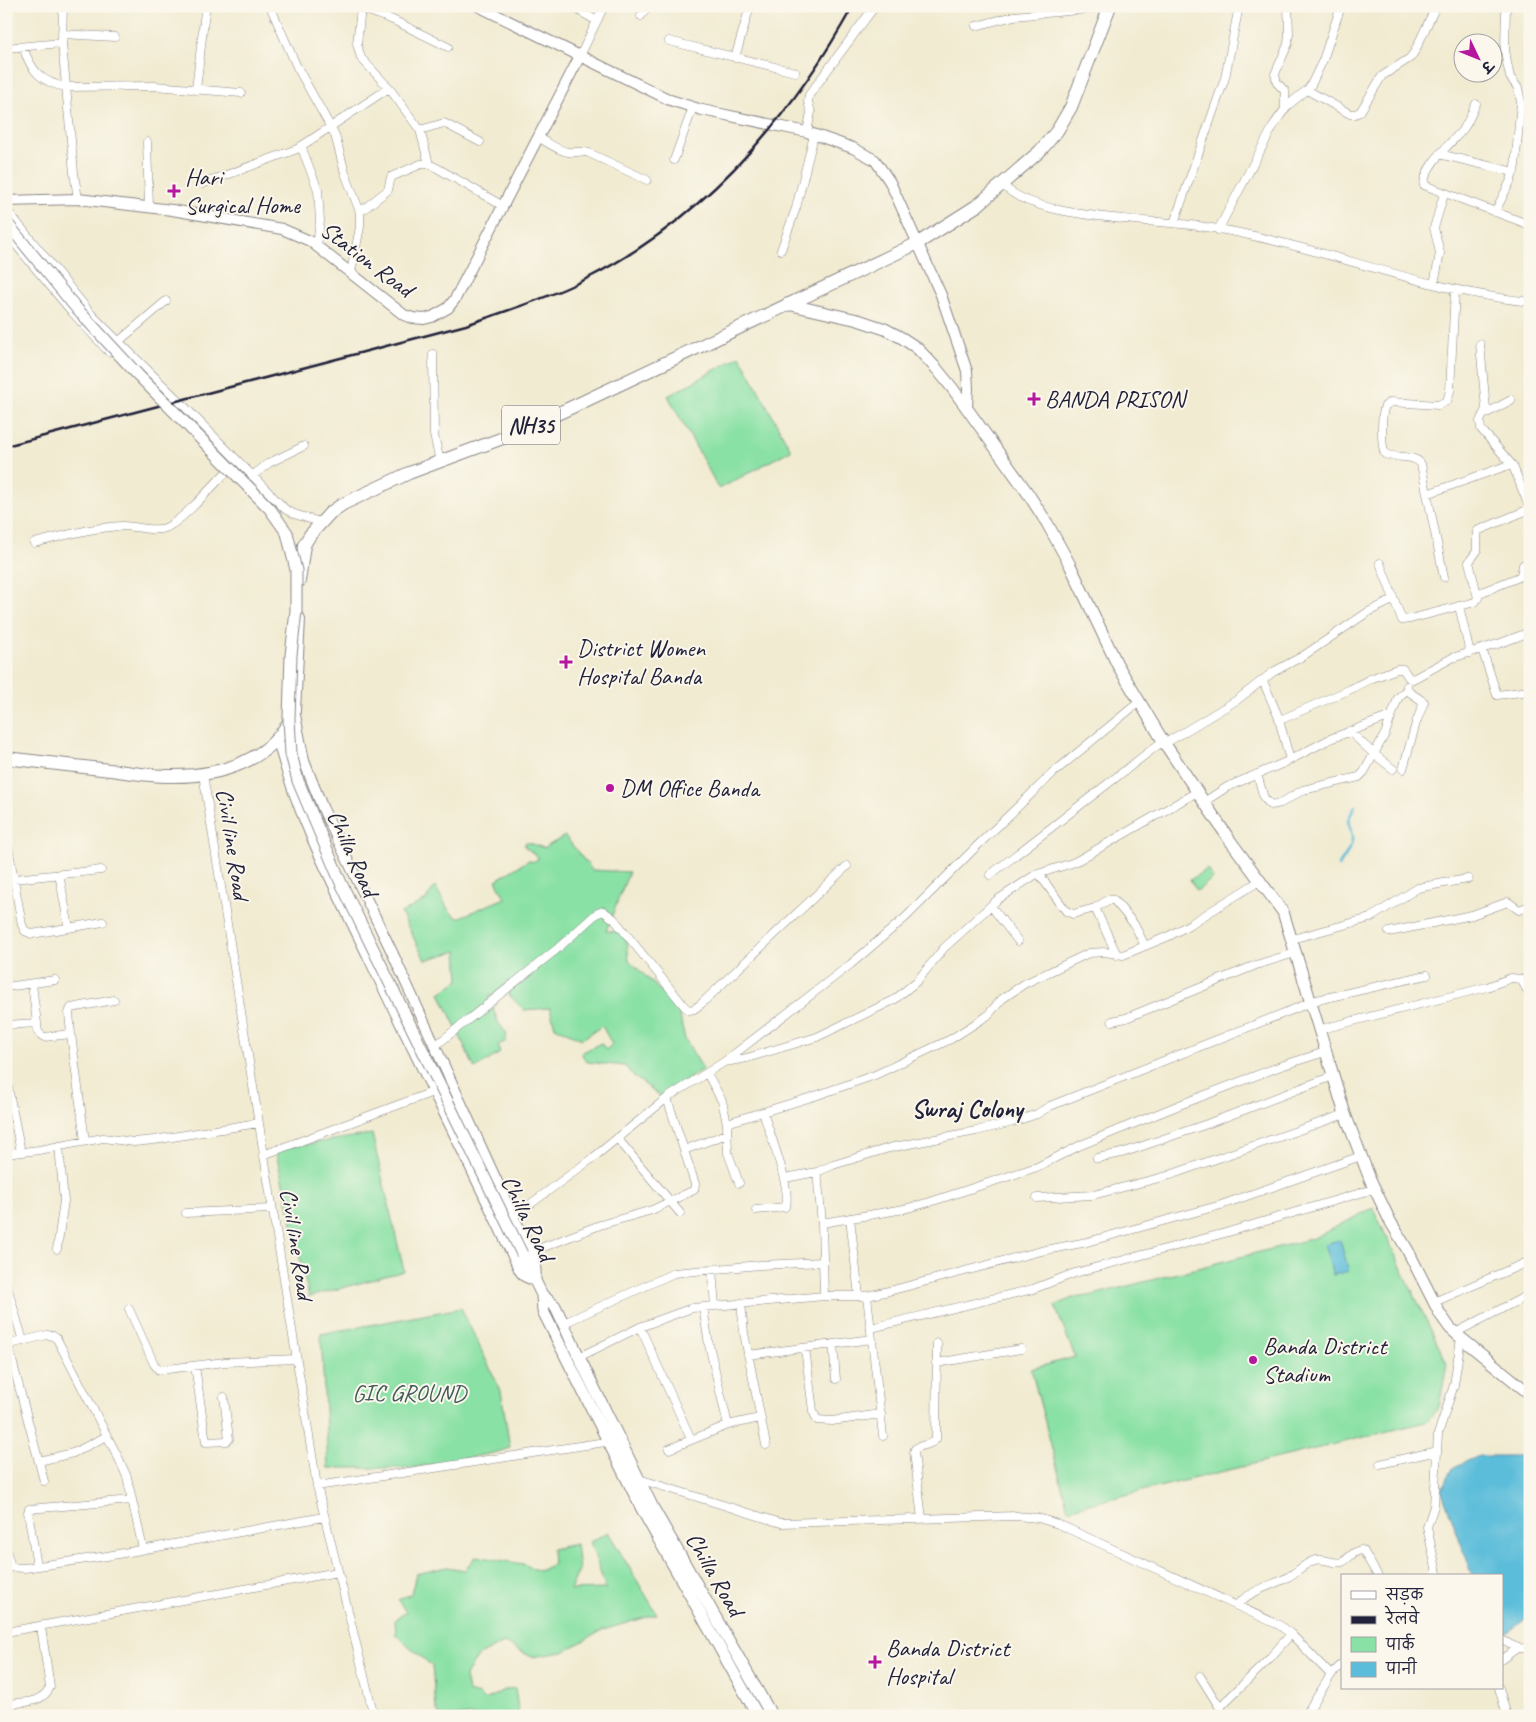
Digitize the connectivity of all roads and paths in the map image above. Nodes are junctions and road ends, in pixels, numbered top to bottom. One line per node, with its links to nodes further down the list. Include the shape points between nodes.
1 (63, 6): 21 (street)
2 (270, 6): 39 (street, via 297,67)
3 (478, 6): 28 (street)
4 (571, 6): 19 (street)
5 (604, 6): 19 (street)
6 (648, 6): 18 (street)
7 (750, 6): 29 (street)
8 (875, 6): 41 (street, via 809,95)
9 (1239, 6): 62 (street, via 1226,78)
10 (1288, 6): 38 (street, via 1288,44 1275,74 1277,83 1285,91)
11 (1341, 6): 34 (street, via 1323,60)
12 (1436, 6): 34 (street, via 1410,58 1382,76 1360,112 1350,114)
13 (1506, 6): 49 (street, via 1506,63 1522,102)
14 (358, 7): 26 (street); 32 (street, via 358,50 361,58)
15 (1110, 7): 16 (street); 52 (highway, NH35, via 1090,61 1057,130)
16 (1074, 8): 20 (street, via 1014,16)
17 (205, 11): 33 (street)
18 (641, 16)
19 (597, 21): 28 (street)
20 (976, 26)
21 (62, 34): 22 (street); 24 (street)
22 (115, 37)
23 (669, 41): 29 (street)
24 (62, 43): 25 (street); 31 (street)
25 (23, 47): 27 (street); 31 (street, via 30,65 40,76)
26 (448, 47)
27 (6, 48)
28 (580, 56): 37 (street, via 670,100); 42 (street, Station Road)
29 (735, 58): 30 (street)
30 (795, 72)
31 (66, 87): 33 (street, via 155,86); 54 (street)
32 (389, 88): 39 (street); 40 (street)
33 (196, 90): 35 (street)
34 (1307, 90): 38 (street)
35 (241, 93)
36 (1476, 104): 46 (street, via 1465,127)
37 (693, 107): 41 (street); 47 (street)
38 (1285, 109): 64 (street, via 1274,123)
39 (330, 126): 45 (street); 59 (street)
40 (420, 130): 44 (street, via 444,123); 48 (street)
41 (810, 133): 66 (street, via 853,148 874,160 890,182); 68 (street, via 798,200)
42 (538, 137): 50 (street, via 559,149 589,153); 56 (street, Station Road)
43 (147, 142): 57 (street)
44 (480, 142)
45 (301, 146): 51 (street); 67 (street, via 318,190 320,221)
46 (1439, 154): 49 (street); 53 (street, via 1424,183 1426,187)
47 (674, 160)
48 (429, 164): 56 (street); 59 (street, via 391,176 388,190)
49 (1514, 172): 60 (street)
50 (647, 180)
51 (202, 184)
52 (1003, 185): 62 (street, via 1020,198 1078,214); 66 (highway, NH35)
53 (1444, 194): 60 (street); 70 (street, via 1434,228 1440,253)
54 (78, 199): 55 (street, Station Road); 57 (street, Station Road)
55 (6, 201)
56 (503, 206): 69 (street, Station Road, via 455,299 439,314 424,319 404,315)
57 (149, 207): 67 (street, Station Road, via 282,229)
58 (6, 209): 75 (street, via 81,304)
59 (360, 212): 69 (street)
60 (1495, 212): 63 (street)
61 (6, 222): 104 (main road, bridge, via 76,309 270,509 287,533 296,570 291,654)
62 (1174, 223): 64 (street)
63 (1530, 225)
64 (1218, 230): 70 (street, via 1249,235)
65 (6, 233): 78 (street, via 72,312)
66 (918, 244): 74 (highway, NH35); 80 (street, via 941,295 967,371)
67 (316, 246): 69 (street, Station Road)
68 (781, 250)
69 (351, 272)
70 (1434, 284): 71 (street)
71 (1455, 290): 73 (street); 87 (street, via 1447,402 1438,405 1391,402 1382,412 1385,454 1419,461)
72 (166, 301): 75 (street)
73 (1530, 302)
74 (787, 304): 80 (main road, via 858,320 902,338 936,368); 84 (highway, NH35, via 570,408)
75 (118, 342): 83 (street)
76 (1480, 344): 81 (street)
77 (433, 354): 84 (street, via 434,435)
78 (133, 377)
79 (1511, 400): 81 (street)
80 (967, 407): 103 (main road, via 1047,523)
81 (1485, 414): 85 (street, via 1480,421 1481,429)
82 (304, 446): 86 (street, via 274,460)
83 (237, 461): 86 (street); 89 (street, via 186,512 165,528 124,526 87,530)
84 (440, 462): 88 (highway, NH35, via 372,489 343,504)
85 (1513, 466): 87 (street); 93 (street, via 1530,509 1476,531 1477,551 1469,562)
86 (252, 476): 88 (street, via 285,509)
87 (1427, 494): 92 (street)
88 (320, 522): 104 (highway, NH35, via 304,545 301,560 298,591 300,627)
89 (34, 543)
90 (1530, 560): 93 (street, via 1523,565 1519,577)
91 (1380, 563): 94 (street)
92 (1444, 577)
93 (1477, 594): 95 (street, via 1477,601)
94 (1393, 600): 95 (street, via 1402,620); 100 (street, via 1368,612)
95 (1460, 606): 98 (street)
96 (1530, 632): 97 (street)
97 (1482, 649): 98 (street); 102 (street, via 1497,695)
98 (1470, 653): 99 (street)
99 (1410, 679): 101 (street); 106 (street, via 1403,669 1397,668)
100 (1263, 681): 106 (street); 109 (street, via 1237,700)
101 (1406, 690): 105 (street, via 1398,698); 114 (street, via 1424,702)
102 (1530, 691)
103 (1139, 702): 109 (main road); 153 (street, via 1053,773 906,917)
104 (292, 714): 108 (highway, NH35); 151 (street, via 306,768); 187 (main road, Chilla Road, bridge, via 291,754 298,781 341,883)
105 (1391, 716): 107 (street); 110 (street)
106 (1280, 720): 112 (street)
107 (1349, 731): 110 (street); 112 (street)
108 (278, 740): 115 (highway, NH35, via 249,760); 157 (street, via 289,782 311,834)
109 (1163, 742): 117 (main road); 124 (street)
110 (1374, 754): 113 (street); 116 (street, via 1359,776 1300,791 1275,805 1268,803)
111 (6, 758): 115 (highway, NH35, via 166,776)
112 (1290, 760): 116 (street)
113 (1393, 769)
114 (1403, 769)
115 (203, 774): 161 (street, Civil line Road)
116 (1257, 774): 118 (street, via 1227,787)
117 (1197, 792): 118 (main road); 123 (street, via 1075,862)
118 (1204, 802): 127 (main road)
119 (6, 835): 125 (street)
120 (847, 866): 151 (street, via 694,1009 689,1010 685,1006 614,919 602,912)
121 (101, 870): 122 (street)
122 (59, 874): 125 (street); 132 (street)
123 (1039, 874): 128 (street); 130 (street, via 1069,913)
124 (990, 875)
125 (14, 879): 132 (street, via 25,931 32,934)
126 (1468, 879): 134 (street, via 1418,888 1370,918)
127 (1261, 880): 134 (main road, via 1280,906); 136 (street, via 1186,927)
128 (991, 906): 135 (street); 153 (street, via 944,948 917,981 894,1000 818,1037)
129 (1530, 906): 133 (street, via 1519,910 1508,902 1472,915)
130 (1095, 908): 136 (street, via 1114,900 1134,924); 138 (street)
131 (103, 922): 132 (street)
132 (69, 928)
133 (1389, 932)
134 (1292, 939): 137 (main road)
135 (1018, 941)
136 (1145, 946): 138 (street)
137 (1295, 953): 145 (main road); 146 (street, via 1256,964)
138 (1117, 955): 159 (street, via 1089,953 1024,984 987,1016 951,1039 875,1075)
139 (1428, 975): 145 (street)
140 (55, 980): 141 (street)
141 (32, 984): 142 (street); 147 (street)
142 (6, 987)
143 (1530, 996): 149 (street, via 1521,980 1515,977)
144 (114, 1000): 150 (street, via 71,1008)
145 (1310, 1003): 149 (main road); 173 (street, via 1027,1118 889,1148)
146 (1112, 1021)
147 (37, 1023): 148 (street); 150 (street, via 37,1030 44,1037)
148 (6, 1025)
149 (1318, 1030): 152 (main road)
150 (71, 1034): 165 (street)
151 (435, 1046): 183 (street)
152 (1325, 1052): 155 (main road); 184 (street, via 1182,1104 1081,1145 1038,1167 930,1202)
153 (724, 1062): 154 (street)
154 (707, 1073): 158 (street); 162 (street, via 722,1101)
155 (1333, 1076): 160 (main road); 172 (street, via 1208,1124 1122,1153)
156 (6, 1078): 168 (street)
157 (433, 1092): 170 (street); 191 (street, via 520,1271)
158 (667, 1098): 164 (street); 167 (street)
159 (763, 1112): 162 (street); 174 (street)
160 (1345, 1114): 171 (main road); 177 (street, via 1140,1183 1093,1195)
161 (258, 1123): 165 (street, via 154,1140 134,1142 103,1138); 170 (street, Civil line Road)
162 (727, 1123): 163 (street)
163 (727, 1134): 167 (street); 175 (street, via 728,1153)
164 (617, 1138): 178 (street); 183 (street)
165 (85, 1142): 166 (street)
166 (59, 1146): 168 (street); 186 (street, via 64,1201)
167 (684, 1150): 178 (street, via 696,1186 694,1190)
168 (21, 1152): 169 (street)
169 (6, 1154)
170 (263, 1155): 179 (street, Civil line Road)
171 (1361, 1156): 176 (main road); 197 (street, via 1221,1205)
172 (1097, 1158)
173 (817, 1172): 174 (street); 185 (street)
174 (785, 1178): 180 (street, via 787,1205)
175 (739, 1183)
176 (1374, 1189): 198 (main road); 205 (street, via 1075,1273 1033,1289)
177 (1037, 1198)
178 (670, 1200): 182 (street); 187 (street, via 652,1210 600,1224)
179 (272, 1209): 181 (street); 216 (street, Civil line Road)
180 (756, 1210)
181 (186, 1213)
182 (680, 1214)
183 (513, 1217): 187 (street)
184 (850, 1218): 185 (street); 196 (street)
185 (822, 1223): 189 (street)
186 (57, 1250)
187 (527, 1253): 191 (main road, Chilla Road)
188 (1530, 1261): 198 (street)
189 (823, 1262): 190 (street); 195 (street)
190 (712, 1270): 200 (street); 203 (street, via 674,1273)
191 (535, 1281): 194 (main road, Chilla Road)
192 (6, 1282): 208 (street)
193 (1530, 1294): 206 (street)
194 (542, 1295): 203 (main road, Chilla Road, via 555,1306); 228 (main road, via 543,1312)
195 (824, 1296): 196 (street); 199 (street)
196 (859, 1296): 197 (street)
197 (867, 1296): 205 (street)
198 (1434, 1302): 206 (main road)
199 (741, 1303): 200 (street); 214 (street)
200 (715, 1306): 201 (street)
201 (703, 1307): 204 (street); 224 (street)
202 (128, 1309): 218 (street, via 158,1370)
203 (564, 1323): 215 (main road, Chilla Road)
204 (640, 1327): 215 (street); 227 (street)
205 (871, 1328): 207 (street)
206 (1458, 1336): 220 (main road); 231 (street, via 1455,1380 1441,1423)
207 (872, 1339): 210 (street); 222 (street)
208 (23, 1341): 211 (street); 225 (street, via 47,1335 57,1339)
209 (937, 1343): 217 (street)
210 (833, 1344): 212 (street); 219 (street)
211 (7, 1345): 232 (street)
212 (805, 1348): 214 (street); 222 (street, via 817,1420)
213 (1020, 1349): 217 (street)
214 (748, 1355): 223 (street)
215 (579, 1358): 228 (main road, Chilla Road)
216 (297, 1359): 218 (street); 236 (street, Civil line Road)
217 (936, 1363): 239 (street, via 936,1439 918,1446 914,1452)
218 (195, 1366): 221 (street, via 206,1442 228,1439)
219 (836, 1379)
220 (1527, 1390)
221 (224, 1397)
222 (881, 1414): 226 (street)
223 (760, 1418): 224 (street); 229 (street)
224 (728, 1425): 227 (street)
225 (107, 1436): 232 (street, via 73,1453); 237 (street, via 127,1477)
226 (883, 1436)
227 (691, 1439): 230 (street)
228 (613, 1441): 234 (main road, Chilla Road); 236 (street); 262 (main road, via 644,1513)
229 (766, 1445)
230 (669, 1449)
231 (1437, 1451): 233 (street); 246 (street, via 1434,1506 1427,1527)
232 (39, 1461): 235 (street)
233 (1380, 1464)
234 (639, 1479): 239 (street, via 781,1523); 263 (main road, Chilla Road)
235 (44, 1481)
236 (317, 1486): 238 (street, Civil line Road)
237 (132, 1500): 241 (street); 242 (street, via 29,1509)
238 (324, 1517): 241 (street); 244 (street, Civil line Road)
239 (922, 1518): 247 (street, via 1038,1518 1058,1524)
240 (6, 1550): 243 (street)
241 (143, 1550): 242 (street)
242 (37, 1566): 243 (street)
243 (8, 1567)
244 (338, 1572): 248 (street); 261 (street, Civil line Road)
245 (1377, 1574): 247 (street, via 1364,1552 1357,1550 1342,1562 1322,1559 1308,1563 1290,1576 1252,1593)
246 (1437, 1574)
247 (1237, 1605): 250 (street)
248 (41, 1626): 249 (street); 259 (street, via 50,1687 47,1694 40,1700)
249 (6, 1632)
250 (1291, 1634): 256 (street); 260 (street)
251 (1504, 1641): 252 (street)
252 (1517, 1648): 253 (street); 254 (street)
253 (1530, 1648)
254 (1504, 1658)
255 (1341, 1665): 256 (street)
256 (1331, 1675): 265 (street)
257 (1200, 1676): 260 (street)
258 (1500, 1690): 266 (street)
259 (6, 1704)
260 (1220, 1707): 264 (street)
261 (374, 1716)
262 (758, 1716)
263 (772, 1716)
264 (1225, 1716)
265 (1305, 1716)
266 (1507, 1716)

